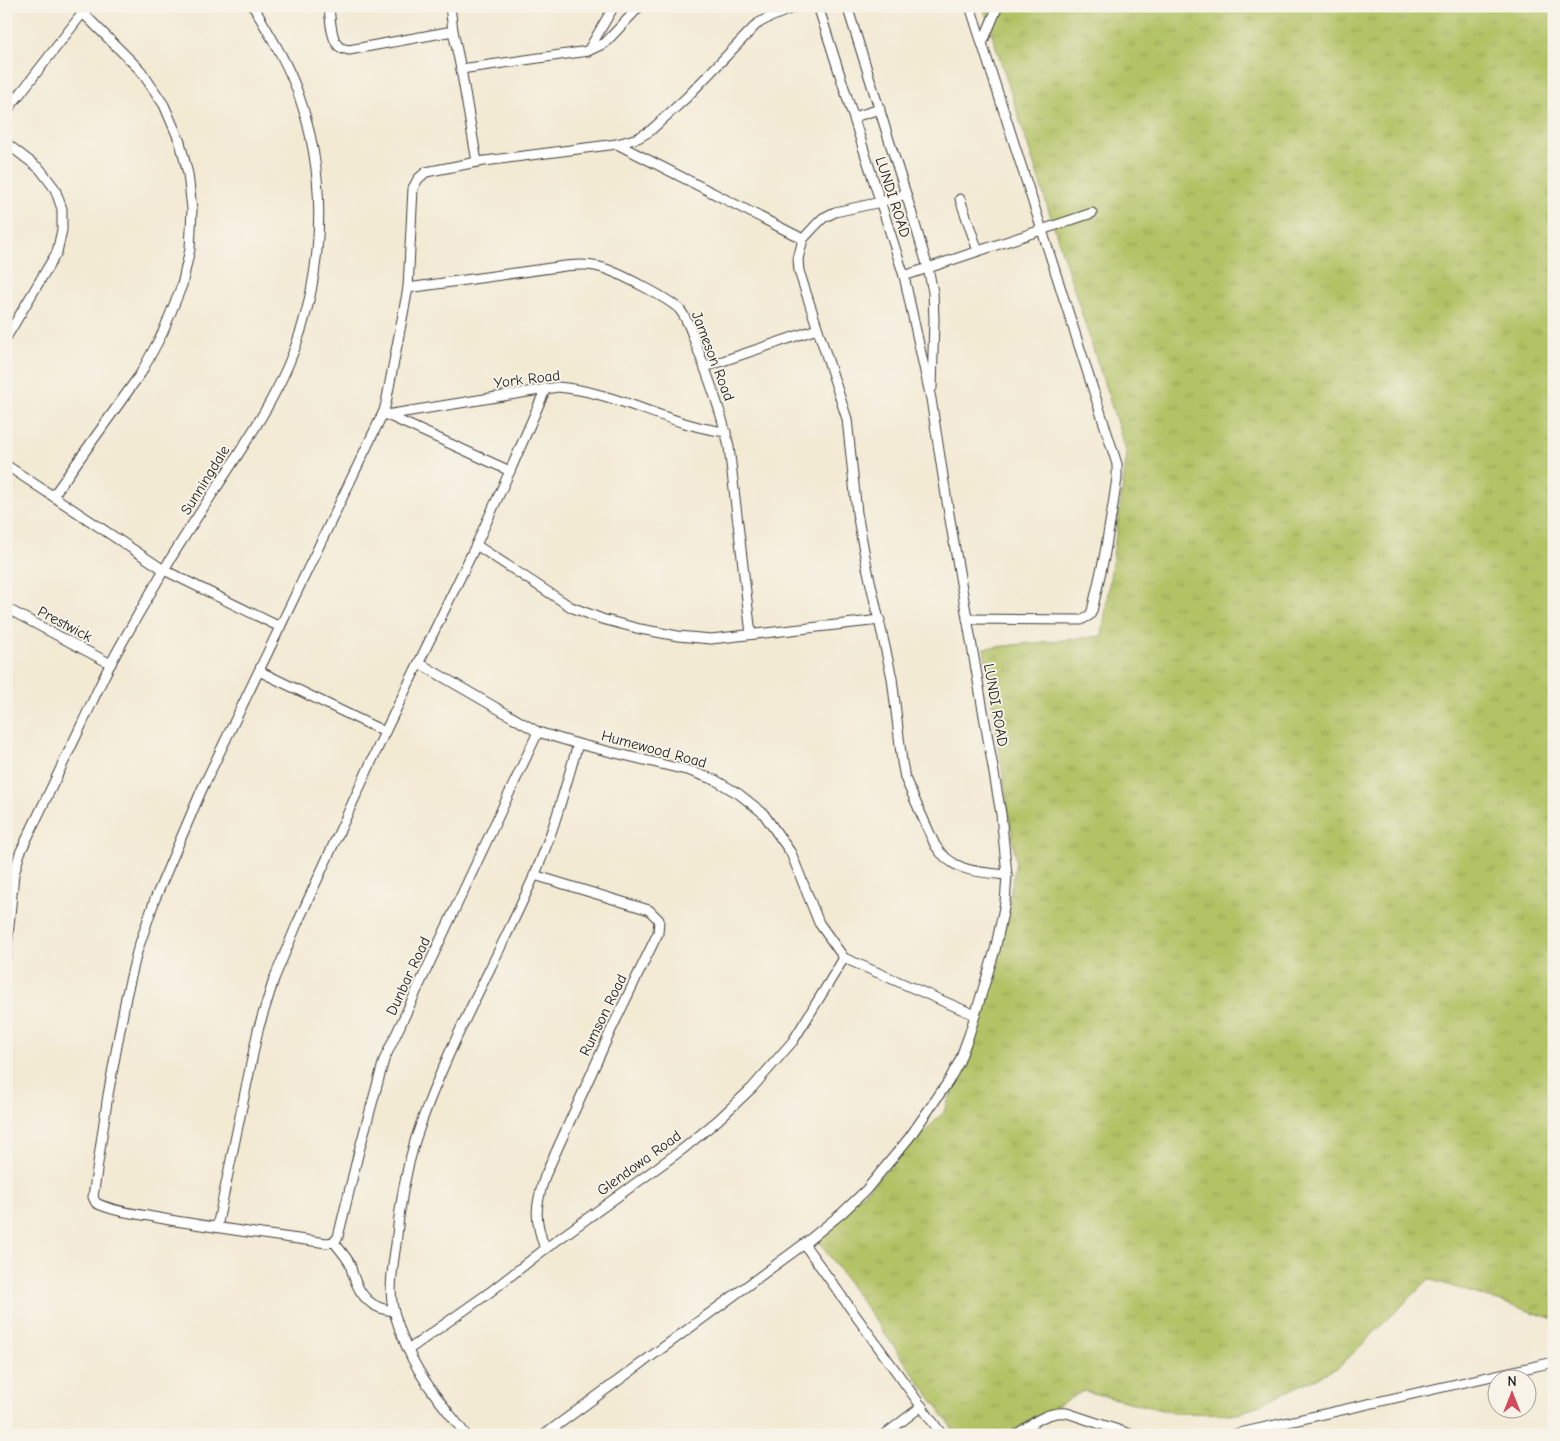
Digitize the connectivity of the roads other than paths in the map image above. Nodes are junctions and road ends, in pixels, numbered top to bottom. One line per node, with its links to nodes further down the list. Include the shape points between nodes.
1 (253, 6): 43 (street, Sunningdale, via 285,60 309,128 317,169 319,206 316,261 306,316 291,360 270,401)
2 (329, 6): 12 (street, via 336,44 349,50)
3 (450, 6): 12 (street)
4 (614, 6): 14 (street)
5 (640, 6): 14 (street, via 605,43)
6 (796, 6): 20 (street, via 757,24 650,131)
7 (818, 6): 18 (street, LUNDI ROAD)
8 (847, 6): 16 (street, LUNDI ROAD)
9 (970, 6): 13 (street)
10 (998, 6): 13 (street)
11 (85, 10): 17 (street); 41 (street, via 141,71 167,112 180,142 188,174 192,209 190,249 182,285 141,373)
12 (453, 30): 15 (street)
13 (982, 44): 26 (street)
14 (588, 51): 15 (street)
15 (461, 69): 21 (street)
16 (880, 109): 18 (street); 22 (street, LUNDI ROAD)
17 (6, 112)
18 (854, 117): 24 (street, LUNDI ROAD)
19 (6, 143): 33 (street, via 40,169 55,189 62,209 57,252)
20 (617, 144): 21 (street); 27 (street)
21 (477, 162): 31 (street, via 426,172 413,188)
22 (906, 194): 24 (street); 29 (street, LUNDI ROAD)
23 (960, 199): 28 (street)
24 (880, 202): 27 (street, via 835,212 819,222); 30 (street, LUNDI ROAD)
25 (1092, 214): 26 (street)
26 (1041, 230): 28 (street); 45 (street, via 1117,464 1104,558 1092,611 1082,620)
27 (804, 239): 32 (street, via 798,259 799,271)
28 (978, 251): 29 (street)
29 (928, 268): 30 (street); 36 (street, LUNDI ROAD, via 934,320)
30 (904, 276): 36 (street, LUNDI ROAD)
31 (408, 288): 34 (street, Jameson Road, via 565,266 603,268 679,309 686,318); 37 (street)
32 (817, 329): 34 (street); 46 (street, via 847,420 857,513)
33 (6, 338)
34 (704, 367): 38 (street, Jameson Road)
35 (546, 388): 37 (street, York Road); 38 (street, York Road, via 578,389 690,425); 40 (street)
36 (931, 399): 45 (street, LUNDI ROAD)
37 (385, 413): 40 (street); 47 (street)
38 (726, 432): 48 (street, Jameson Road)
39 (6, 465): 41 (street)
40 (510, 471): 42 (street)
41 (53, 496): 43 (street)
42 (476, 545): 48 (street, via 571,607 602,619 678,636 711,638); 49 (street)
43 (164, 570): 47 (street); 50 (street, Sunningdale)
44 (6, 608): 50 (street, Prestwick)
45 (967, 619): 56 (street, LUNDI ROAD, via 1001,814)
46 (880, 620): 48 (street); 56 (street, via 892,678 905,778 935,845 940,854 955,865 978,872)
47 (280, 627): 51 (street)
48 (751, 634)
49 (419, 663): 52 (street); 53 (street, Humewood Road)
50 (110, 664): 57 (street, Sunningdale, via 20,854 14,874)
51 (259, 671): 52 (street); 60 (street, via 202,789 155,900 137,952 108,1095 93,1197 102,1206)
52 (386, 732): 60 (street, via 274,979 258,1030)
53 (538, 732): 54 (street, Humewood Road); 61 (street, Dunbar Road, via 384,1060 338,1237)
54 (578, 744): 55 (street); 58 (street, Humewood Road, via 690,771 740,794 763,813 791,853 819,923)
55 (534, 875): 63 (street, Rumson Road, via 649,910 659,920 658,933 612,1028 537,1199 539,1232); 64 (street, via 454,1042 415,1142 397,1234 392,1283)
56 (1007, 875): 59 (street, LUNDI ROAD, via 995,950)
57 (6, 956)
58 (844, 958): 59 (street); 63 (street, Glendowa Road, via 793,1041 738,1102 683,1149)
59 (975, 1015): 62 (street, LUNDI ROAD, via 955,1069 915,1130 866,1190)
60 (218, 1227): 61 (street)
61 (334, 1242): 64 (street, via 350,1264 368,1302 377,1308)
62 (804, 1244): 67 (street); 69 (street, LUNDI ROAD)
63 (545, 1249): 65 (street, Glendowa Road)
64 (394, 1311): 65 (street)
65 (408, 1350): 68 (street, via 419,1372)
66 (1554, 1362): 74 (street)
67 (922, 1406): 70 (street); 71 (street)
68 (466, 1435)
69 (544, 1435)
70 (884, 1435)
71 (942, 1435)
72 (1016, 1435): 73 (street, via 1043,1417 1061,1412)
73 (1133, 1435)
74 (1231, 1435)

